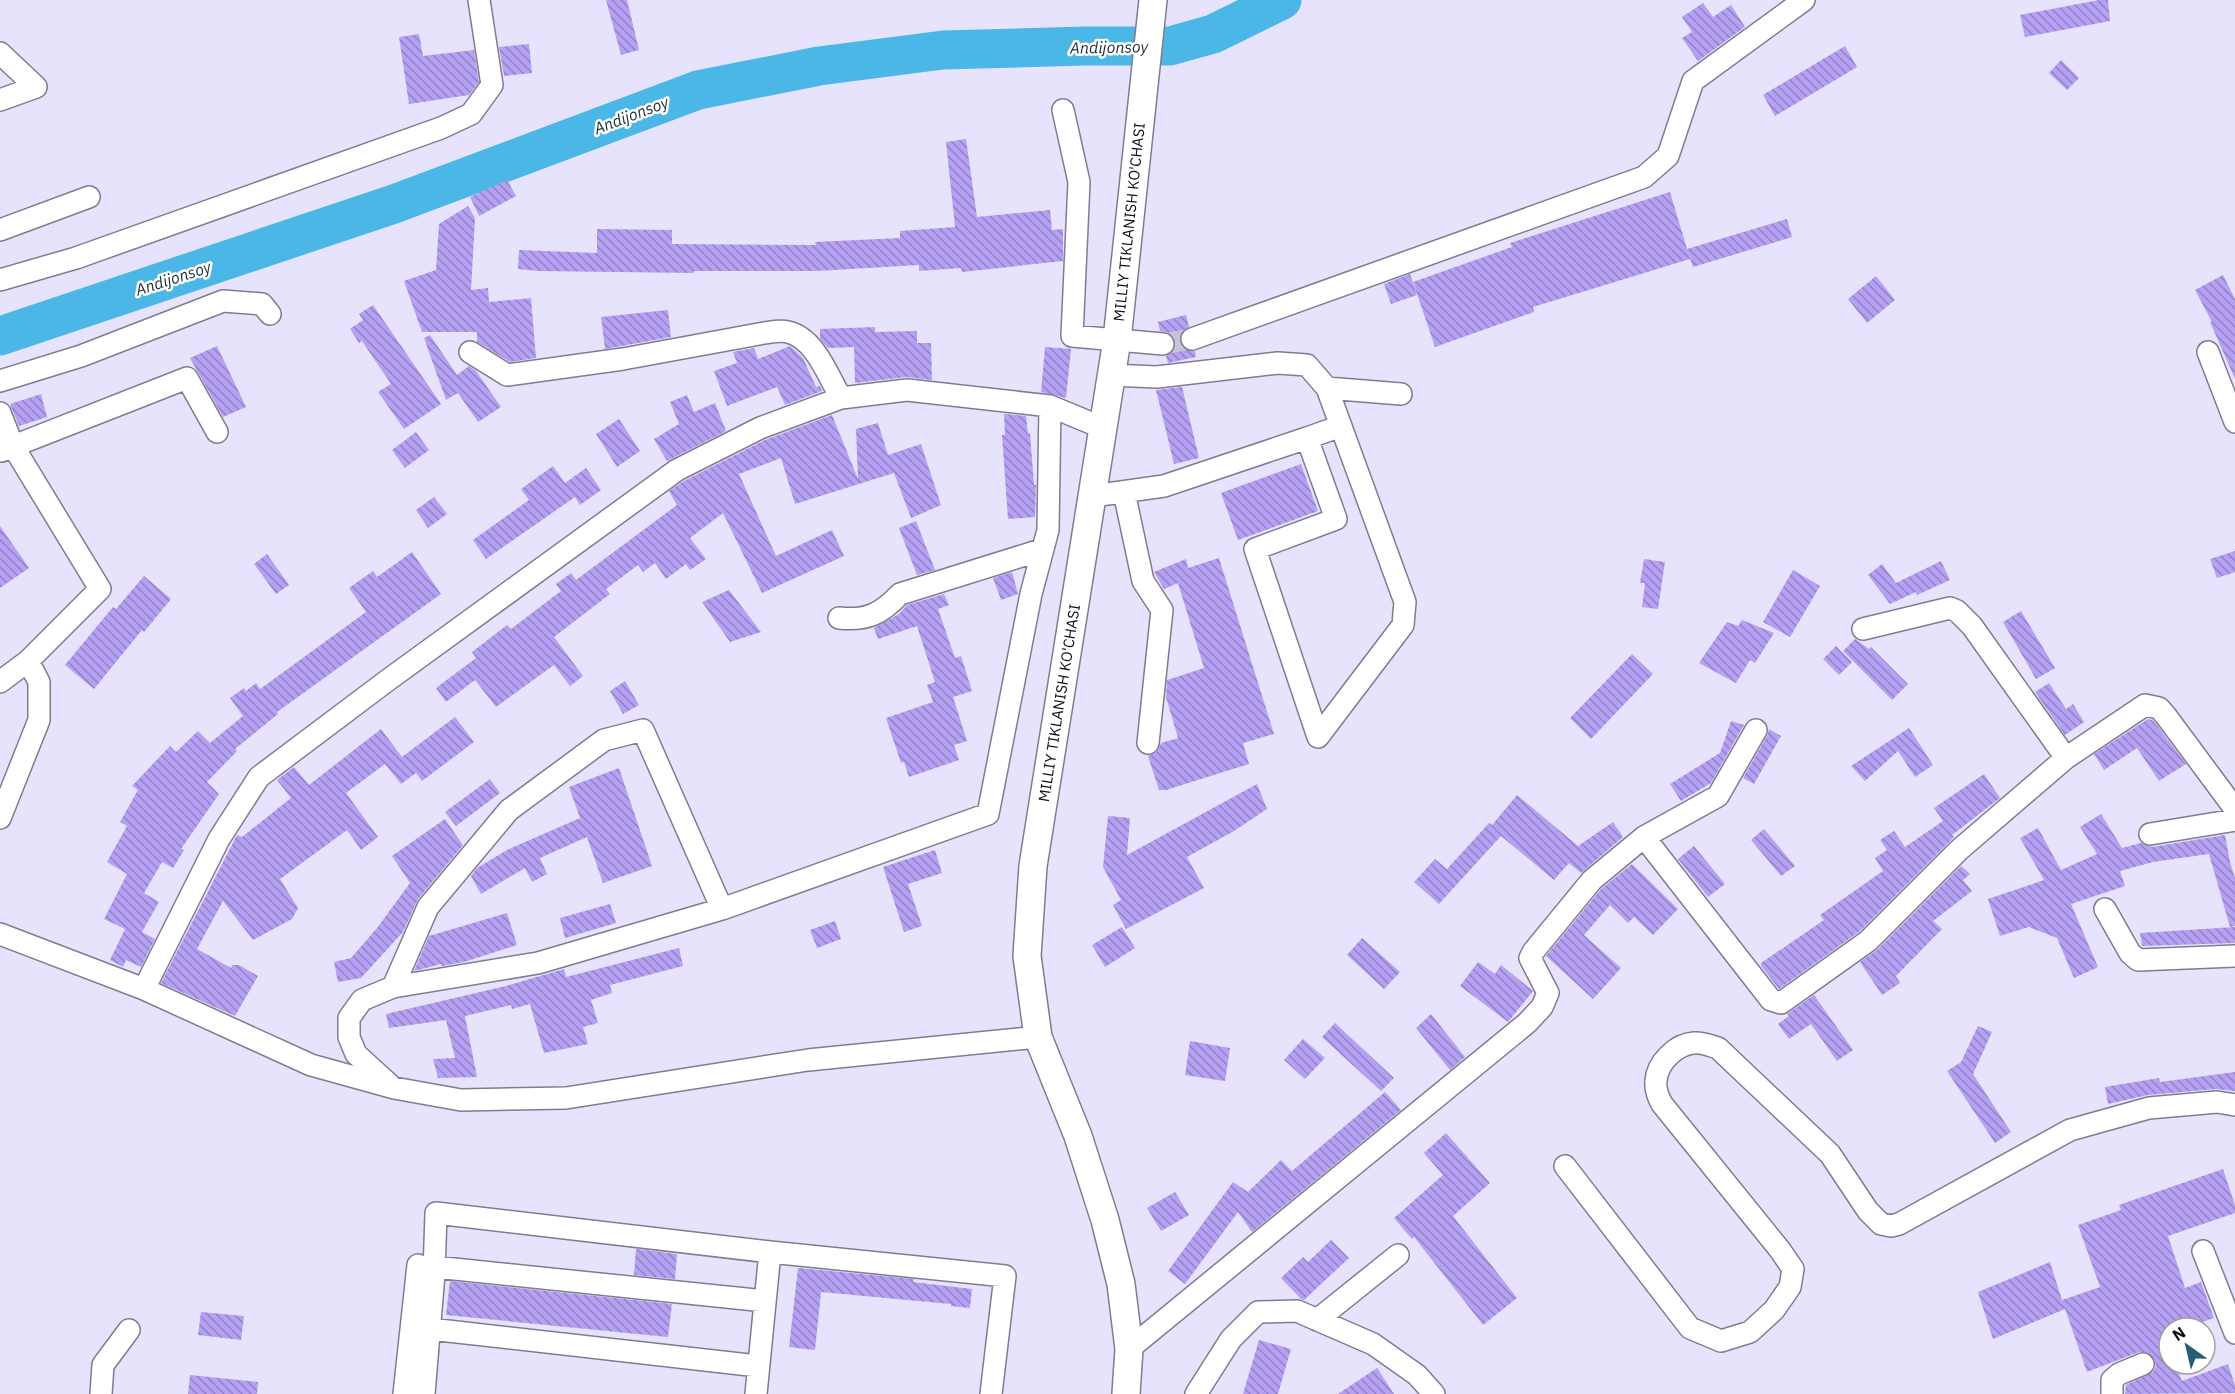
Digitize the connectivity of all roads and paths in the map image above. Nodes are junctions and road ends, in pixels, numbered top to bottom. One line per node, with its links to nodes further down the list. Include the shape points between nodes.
1 (479, 0): 9 (lane, via 492,85 471,114 76,258)
2 (1153, 0): 11 (main road, MILLIY TIKLANISH KO'CHASI)
3 (1804, 0): 12 (lane, via 1693,81 1668,156 1644,177)
4 (0, 53): 5 (lane, via 36,87)
5 (0, 100)
6 (1063, 110): 11 (lane, via 1079,182 1072,336)
7 (89, 197): 8 (lane)
8 (0, 230)
9 (0, 280)
10 (270, 314): 17 (lane, via 262,304 223,301 81,356)
11 (1117, 339): 13 (lane); 16 (main road, MILLIY TIKLANISH KO'CHASI)
12 (1192, 339)
13 (1163, 344)
14 (470, 352): 20 (lane, via 507,375 787,331 804,339)
15 (2208, 352): 23 (lane)
16 (1111, 375): 18 (lane, via 1157,377 1278,363 1307,365); 25 (main road, MILLIY TIKLANISH KO'CHASI)
17 (0, 381)
18 (1327, 388): 19 (lane); 24 (lane)
19 (1401, 394)
20 (841, 398): 21 (lane, via 907,390); 49 (lane, via 760,428 677,470 259,777 219,839)
21 (1050, 405): 25 (lane); 31 (lane, via 1048,530)
22 (0, 413): 28 (lane)
23 (2235, 423)
24 (1341, 426): 27 (lane); 27 (lane, via 1405,602 1403,625 1318,737 1255,549 1336,519)
25 (1103, 428): 30 (main road, MILLIY TIKLANISH KO'CHASI)
26 (217, 432): 28 (lane, via 187,378)
27 (1307, 438): 29 (lane, via 1164,486)
28 (7, 449): 34 (lane, via 100,589)
29 (1124, 492): 30 (lane); 37 (lane, via 1143,582 1162,609)
30 (1093, 496): 50 (main road, MILLIY TIKLANISH KO'CHASI, via 1033,866 1027,956)
31 (1041, 550): 32 (lane, via 900,594 884,611 856,620); 44 (lane, via 988,814)
32 (839, 618)
33 (1863, 629): 38 (lane, via 1950,608 1957,611 1972,626)
34 (28, 661): 35 (lane); 40 (lane, via 39,682 39,720)
35 (0, 682)
36 (1756, 730): 43 (lane, via 1718,796)
37 (1148, 743)
38 (2066, 758): 39 (lane, via 2145,705 2159,708); 43 (lane, via 1959,850 1868,941 1781,1004 1771,1000)
39 (2235, 809)
40 (0, 818)
41 (2235, 820): 42 (lane)
42 (2150, 834)
43 (1644, 837): 63 (lane, via 1592,880 1533,952 1530,958 1548,993 1542,1007 1527,1023)
44 (722, 909): 48 (lane, via 538,963); 48 (lane, via 643,730 604,740 509,810 428,907)
45 (2105, 909): 47 (lane, via 2138,960)
46 (0, 934): 49 (lane)
47 (2235, 956)
48 (393, 987): 51 (lane, via 362,1000 349,1018 349,1037 356,1054)
49 (144, 988): 51 (lane, via 311,1065)
50 (1038, 1037): 51 (lane, via 808,1060 566,1098 461,1100); 63 (main road, MILLIY TIKLANISH KO'CHASI, via 1078,1136 1105,1220 1121,1284)
51 (394, 1088)
52 (2235, 1105): 53 (lane, via 2217,1102 2149,1108 2070,1130 1891,1226 1881,1224 1868,1211 1830,1154 1718,1048 1695,1042 1683,1046 1670,1053 1661,1065 1657,1094 1793,1269 1790,1287 1774,1310 1750,1332 1721,1341 1690,1328)
53 (1565, 1166)
54 (2203, 1251): 62 (lane)
55 (770, 1252): 57 (lane, via 436,1213); 58 (lane); 70 (lane, via 1005,1276)
56 (1398, 1256): 59 (lane)
57 (426, 1266): 58 (lane); 60 (lane); 67 (lane)
58 (765, 1301): 65 (lane)
59 (1317, 1320): 72 (lane, via 1297,1311 1258,1312 1231,1339); 73 (lane, via 1373,1344 1417,1375)
60 (430, 1329): 65 (lane); 68 (lane)
61 (129, 1330): 66 (lane, via 104,1365)
62 (2235, 1333)
63 (1130, 1349): 71 (main road, MILLIY TIKLANISH KO'CHASI)
64 (2143, 1364): 74 (lane, via 2112,1380)
65 (758, 1366): 69 (lane)
66 (102, 1394)
67 (404, 1394)
68 (424, 1394)
69 (756, 1394)
70 (991, 1394)
71 (1126, 1394)
72 (1196, 1394)
73 (1434, 1394)
74 (2112, 1394)

